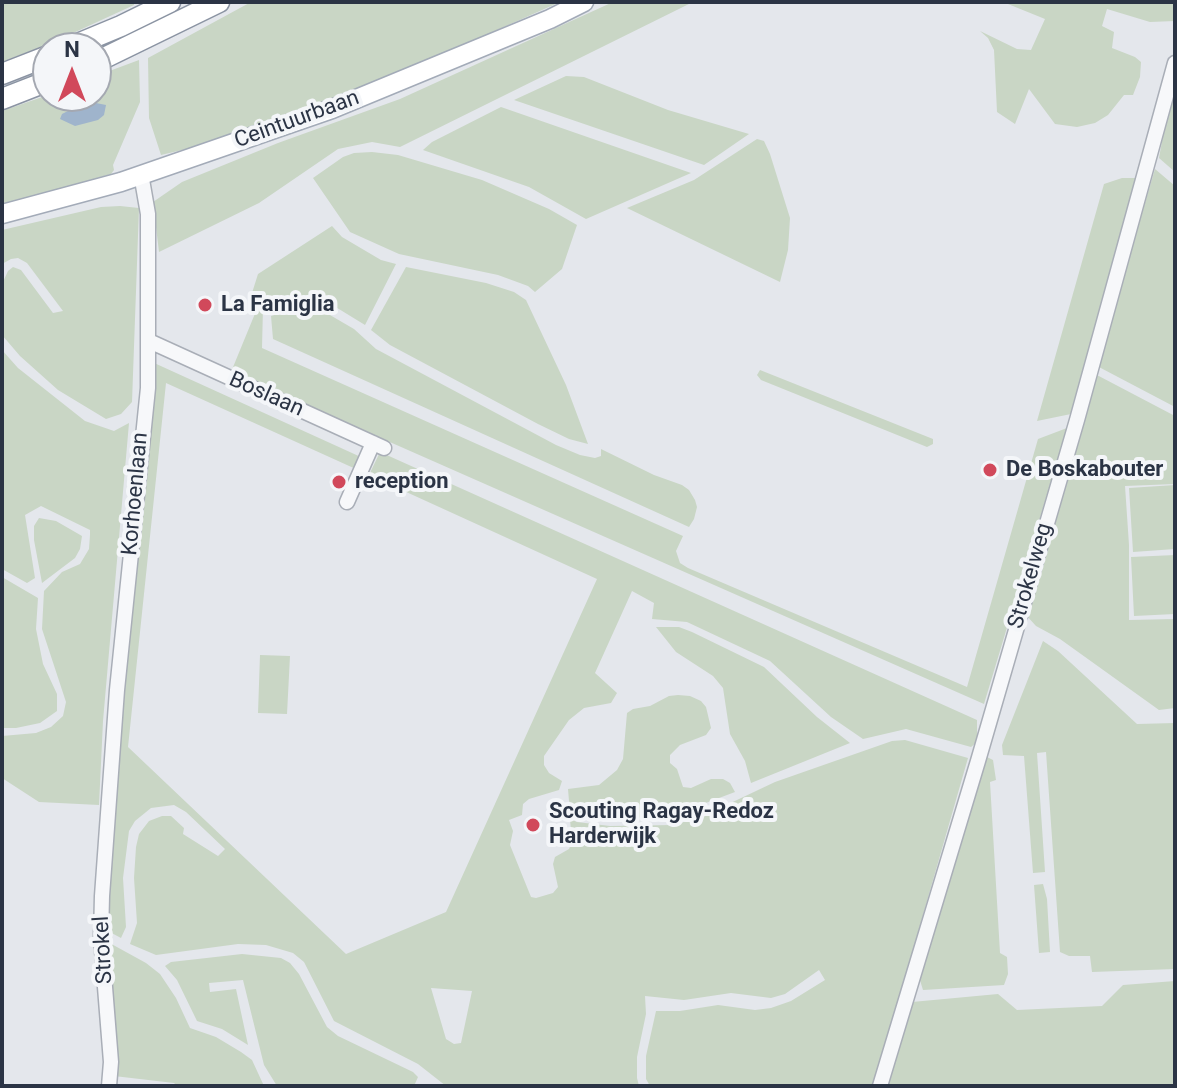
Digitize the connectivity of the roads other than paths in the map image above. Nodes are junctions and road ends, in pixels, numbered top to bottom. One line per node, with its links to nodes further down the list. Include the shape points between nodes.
1 (219, 2): 5 (highway)
2 (584, 2): 11 (main road, Ceintuurbaan, via 332,109)
3 (165, 5): 4 (highway)
4 (107, 32)
5 (112, 55)
6 (32, 62): 8 (highway)
7 (1175, 63): 17 (street, Strokelweg, via 1077,420)
8 (2, 74)
9 (32, 87): 10 (highway)
10 (2, 99)
11 (141, 174): 12 (main road, Ceintuurbaan); 13 (street, Korhoenlaan, via 148,214)
12 (2, 214)
13 (149, 341): 14 (street, Boslaan, via 379,446); 15 (street, Korhoenlaan)
14 (347, 502)
15 (107, 815): 16 (street, Strokel, via 101,937)
16 (109, 1086)
17 (880, 1086)

